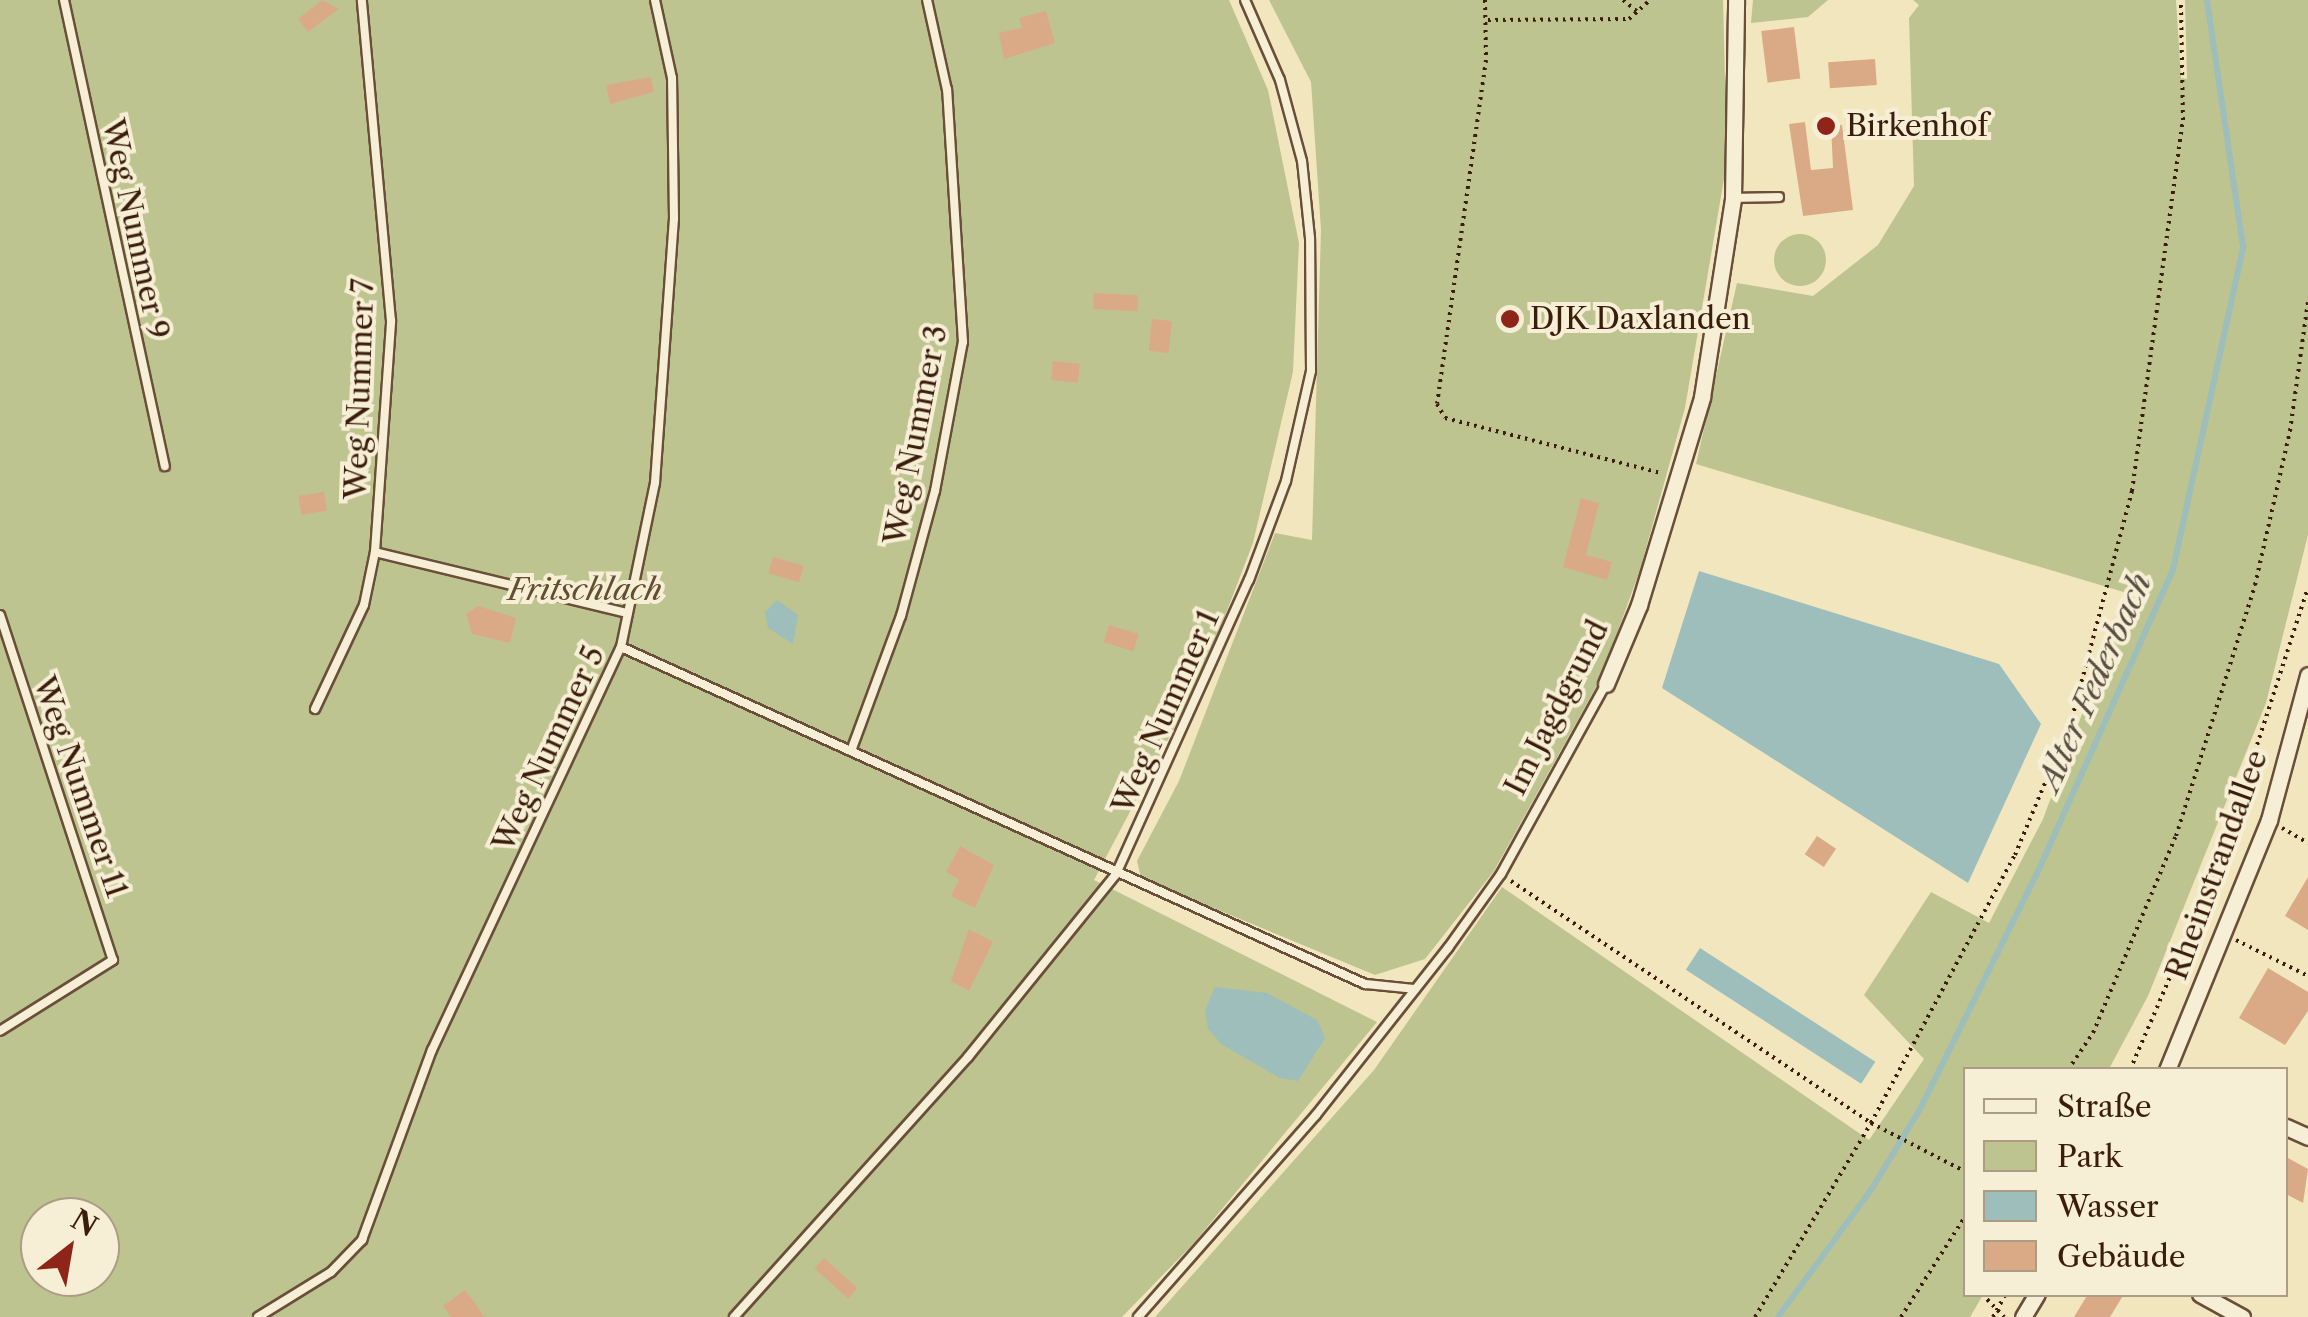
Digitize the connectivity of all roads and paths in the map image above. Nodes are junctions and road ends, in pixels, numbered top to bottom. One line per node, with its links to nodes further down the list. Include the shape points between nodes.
1 (64, 0): 16 (lane, Weg Nummer 9)
2 (362, 0): 18 (lane, Weg Nummer 7, via 392,321)
3 (655, 0): 20 (lane, Weg Nummer 5, via 672,78 674,219 655,483)
4 (927, 0): 26 (lane, Weg Nummer 3, via 947,90 962,342 906,598)
5 (1245, 0): 29 (lane, Weg Nummer 1, via 1280,80 1302,161 1311,371 1286,481 1250,580)
6 (1484, 0): 12 (path)
7 (1623, 0): 11 (path)
8 (1650, 0): 11 (path)
9 (1736, 0): 14 (street, Im Jagdgrund)
10 (2181, 0): 38 (path, via 2183,120 2132,491 2111,592 2072,718 2015,855)
11 (1640, 15): 12 (path)
12 (1487, 20): 17 (path, via 1437,404 1445,418)
13 (1779, 197): 14 (lane)
14 (1733, 198): 17 (street, Im Jagdgrund, via 1702,398)
15 (2308, 302): 35 (path, via 2290,430 2249,603 2176,836 2093,1033)
16 (165, 466)
17 (1681, 479): 24 (street, Im Jagdgrund)
18 (375, 552): 20 (lane); 25 (lane, Weg Nummer 7, via 364,605)
19 (2308, 588): 36 (path, via 2218,866)
20 (628, 613): 22 (lane, Weg Nummer 5)
21 (0, 615): 34 (lane, Weg Nummer 11, via 112,946 104,970)
22 (621, 648): 26 (lane); 43 (lane, Weg Nummer 5, via 432,1050 362,1240 331,1272)
23 (2308, 675): 27 (street, Rheinstrandallee)
24 (1606, 684): 30 (lane, Im Jagdgrund)
25 (315, 710)
26 (851, 751): 29 (lane)
27 (2269, 820): 28 (path); 31 (street, Rheinstrandallee)
28 (2308, 844)
29 (1116, 874): 33 (lane, via 1365,984); 44 (lane, Weg Nummer 1, via 968,1058)
30 (1501, 874): 33 (lane, Im Jagdgrund); 38 (path)
31 (2226, 935): 32 (path); 37 (street, Rheinstrandallee)
32 (2308, 976)
33 (1415, 989): 45 (lane, Im Jagdgrund, via 1304,1130)
34 (0, 1031)
35 (2070, 1067)
36 (2131, 1067)
37 (2169, 1067)
38 (1871, 1123): 39 (path); 46 (path)
39 (1963, 1171)
40 (1963, 1219): 47 (path)
41 (2205, 1297): 49 (street)
42 (1994, 1315): 48 (path)
43 (258, 1317)
44 (734, 1317)
45 (1138, 1317)
46 (1754, 1317)
47 (1901, 1317)
48 (2004, 1317)
49 (2242, 1317)

